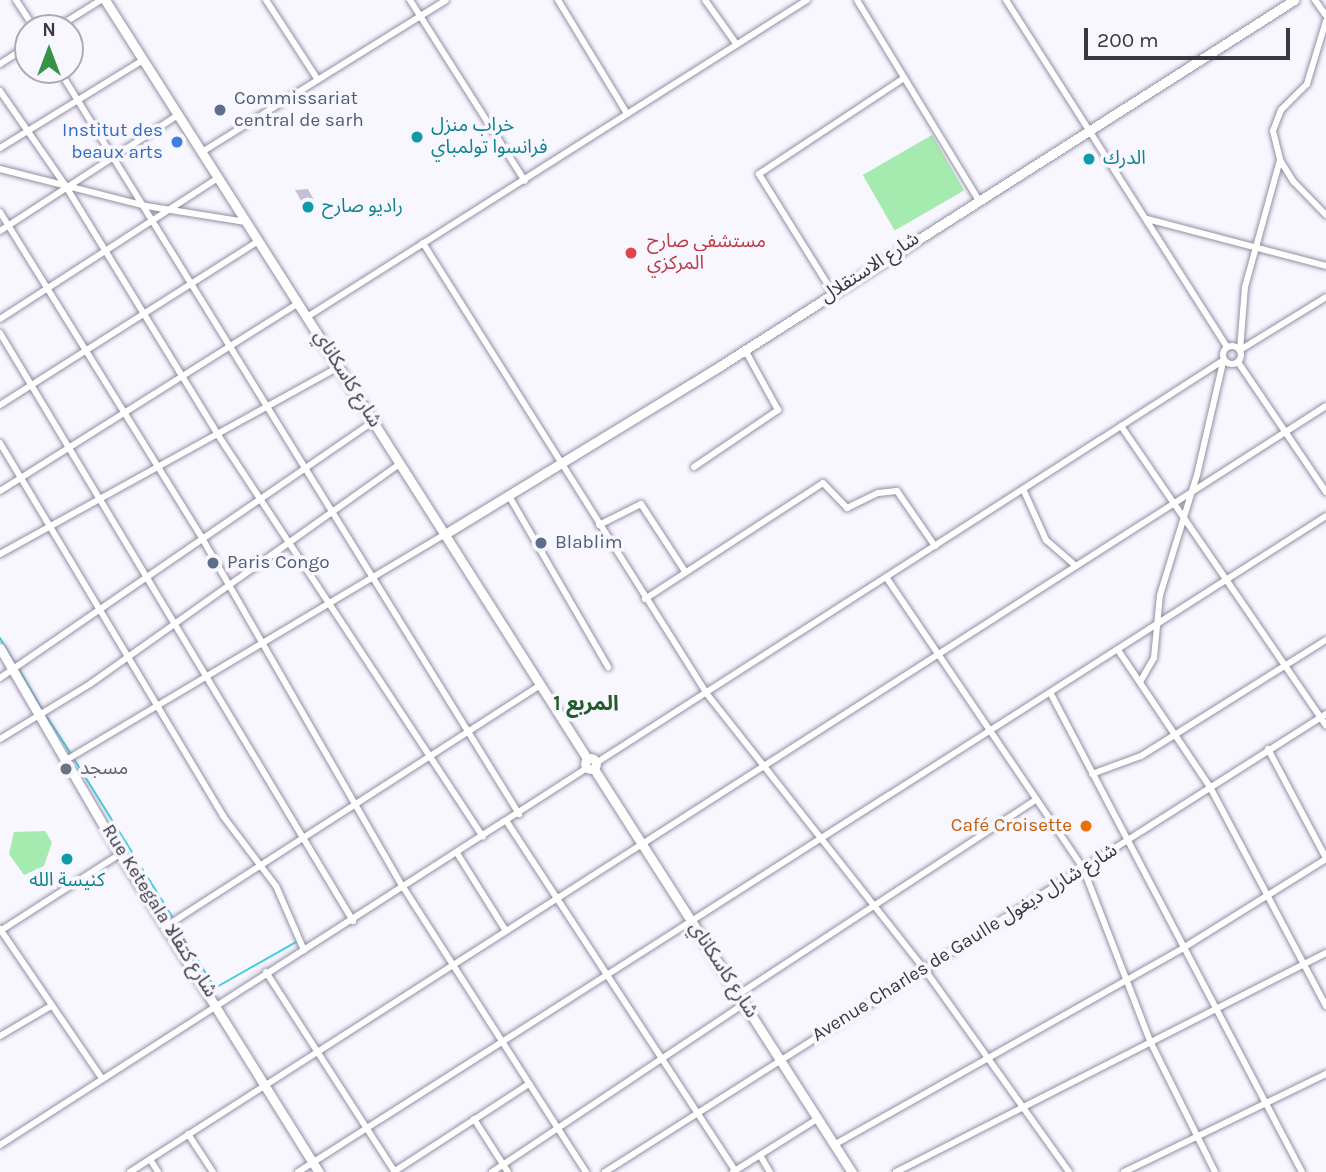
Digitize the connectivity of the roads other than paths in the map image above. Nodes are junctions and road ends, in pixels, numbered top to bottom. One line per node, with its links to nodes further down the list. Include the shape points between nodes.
1 (103, 0): 12 (street); 16 (street, شارع كاسكاناي)
2 (266, 0): 18 (street)
3 (410, 0): 13 (street)
4 (446, 0): 13 (street)
5 (558, 0): 22 (street)
6 (705, 0): 15 (street)
7 (807, 0): 15 (street)
8 (857, 0): 17 (street)
9 (1006, 0): 24 (street, via 1071,106)
10 (1294, 0): 24 (street, شارع الاستقلال)
11 (1315, 0): 14 (street)
12 (80, 14)
13 (421, 17): 18 (street); 32 (street)
14 (1326, 18): 29 (street, via 1307,84 1281,110 1273,131)
15 (735, 42): 22 (street)
16 (143, 60): 21 (street); 23 (street, شارع كاسكاناي)
17 (904, 78): 34 (street); 51 (street, via 759,174)
18 (318, 80): 27 (street)
19 (68, 84): 21 (street)
20 (0, 92): 25 (street)
21 (78, 101): 25 (street); 28 (street)
22 (626, 111): 32 (street)
23 (178, 115): 27 (street, شارع كاسكاناي); 28 (street)
24 (1091, 129): 34 (street, شارع الاستقلال); 39 (street)
25 (26, 133): 26 (street); 33 (street)
26 (0, 148)
27 (202, 152): 31 (street, شارع كاسكاناي)
28 (114, 156): 33 (street); 35 (street)
29 (1280, 160): 38 (street); 46 (street)
30 (0, 169): 33 (street)
31 (218, 178): 36 (street); 41 (street, شارع كاسكاناي)
32 (525, 181): 45 (street)
33 (65, 185): 35 (street); 42 (street); 47 (street)
34 (978, 199): 51 (street, شارع الاستقلال)
35 (146, 206): 36 (street); 40 (street)
36 (171, 210): 40 (street); 41 (street)
37 (0, 212): 42 (street)
38 (1326, 215)
39 (1147, 219): 46 (street, via 1176,230); 59 (street)
40 (155, 220): 47 (street); 49 (street)
41 (246, 222): 44 (street, شارع كاسكاناي)
42 (8, 226): 43 (street); 50 (street)
43 (0, 231)
44 (258, 241): 49 (street); 53 (street, شارع كاسكاناي)
45 (423, 243): 55 (street); 80 (street)
46 (1255, 244): 48 (street); 62 (street)
47 (103, 254): 50 (street); 54 (street)
48 (1326, 266)
49 (194, 283): 54 (street); 58 (street)
50 (47, 289): 56 (street); 60 (street)
51 (832, 293): 61 (street, شارع الاستقلال)
52 (1326, 297): 62 (street)
53 (298, 303): 55 (street, شارع كاسكاناي); 58 (street)
54 (143, 315): 60 (street); 66 (street)
55 (307, 317): 65 (street, شارع كاسكاناي)
56 (0, 319)
57 (0, 333): 67 (street)
58 (232, 344): 66 (street); 69 (street)
59 (1227, 347): 62 (street); 63 (street)
60 (86, 350): 67 (street); 71 (street)
61 (744, 350): 80 (street, شارع الاستقلال); 81 (street, via 778,410)
62 (1240, 350): 64 (street)
63 (1224, 360): 64 (street); 73 (street); 84 (street)
64 (1238, 362): 74 (street)
65 (339, 367): 69 (street); 72 (street, شارع كاسكاناي)
66 (181, 377): 71 (street); 75 (street)
67 (33, 384): 68 (street); 77 (street)
68 (0, 405)
69 (271, 405): 75 (street); 79 (street)
70 (1326, 406): 74 (street)
71 (123, 413): 77 (street); 82 (street)
72 (374, 421): 78 (street, شارع كاسكاناي); 79 (street)
73 (1121, 426): 85 (street); 91 (street)
74 (1284, 433): 84 (street); 87 (street)
75 (218, 435): 82 (street); 89 (street)
76 (0, 443): 83 (street)
77 (72, 446): 83 (street); 90 (street)
78 (400, 464): 92 (street); 97 (street, شارع كاسكاناي)
79 (306, 466): 89 (street); 92 (street)
80 (562, 466): 88 (street, شارع الاستقلال); 95 (street)
81 (694, 467)
82 (158, 469): 90 (street); 98 (street)
83 (21, 477): 86 (street); 96 (street)
84 (1194, 487): 91 (street); 94 (street)
85 (1023, 489): 100 (street); 102 (street, via 1046,540)
86 (0, 491)
87 (1326, 492)
88 (509, 496): 97 (street, شارع الاستقلال); 121 (street)
89 (262, 498): 98 (street); 99 (street)
90 (103, 499): 96 (street); 106 (street)
91 (1172, 502): 94 (street); 102 (street)
92 (333, 513): 99 (street); 104 (street)
93 (1326, 516): 107 (street)
94 (1185, 521): 107 (street); 113 (street, via 1160,595)
95 (599, 525): 103 (street, via 641,504); 109 (street)
96 (52, 526): 101 (street); 111 (street)
97 (445, 534): 104 (street); 126 (street, شارع كاسكاناي)
98 (202, 538): 106 (street); 108 (street)
99 (291, 539): 108 (street); 110 (street)
100 (935, 545): 103 (street, via 897,491 878,493 846,508 823,483); 105 (street)
101 (0, 554)
102 (1075, 565): 119 (street)
103 (684, 570): 109 (street)
104 (373, 575): 110 (street); 134 (street)
105 (886, 577): 119 (street); 127 (street)
106 (148, 578): 111 (street); 112 (street)
107 (1228, 581): 113 (street); 120 (street)
108 (229, 584): 112 (street); 115 (street)
109 (645, 598): 127 (street)
110 (330, 602): 115 (street); 138 (street)
111 (101, 611): 118 (street); 122 (street)
112 (176, 622): 118 (street); 123 (street)
113 (1156, 625): 117 (street); 125 (street, via 1154,658)
114 (1326, 640): 120 (street)
115 (263, 641): 123 (street); 145 (street)
116 (0, 648): 122 (street, Rue Ketegala شارع كتقالا)
117 (1118, 650): 125 (street); 128 (street)
118 (129, 654): 129 (street); 131 (street)
119 (937, 655): 133 (street); 141 (street)
120 (1286, 664): 130 (street); 135 (street)
121 (608, 667)
122 (13, 671): 124 (street); 131 (street, Rue Ketegala شارع كتقالا)
123 (208, 677): 129 (street); 148 (street)
124 (0, 678)
125 (1140, 682): 135 (street)
126 (541, 685): 134 (street); 140 (street, شارع كاسكاناي)
127 (707, 694): 140 (street); 141 (street)
128 (1051, 694): 133 (street); 142 (street)
129 (161, 704): 139 (street); 156 (street, via 223,816)
130 (1324, 715): 132 (street); 137 (street, Avenue Charles de Gaulle شارع شارل ديغول)
131 (41, 716): 136 (street); 139 (street, Rue Ketegala شارع كتقالا)
132 (1326, 725)
133 (992, 730): 144 (street); 150 (street)
134 (468, 731): 138 (street); 146 (street)
135 (1174, 733): 142 (street, via 1131,761); 143 (street)
136 (0, 738)
137 (1268, 749): 143 (street, Avenue Charles de Gaulle شارع شارل ديغول); 155 (street)
138 (429, 757): 145 (street); 149 (street)
139 (68, 759): 154 (street, Rue Ketegala شارع كتقالا)
140 (591, 765): 146 (street); 152 (street, شارع كاسكاناي)
141 (760, 765): 150 (street); 152 (street)
142 (1092, 774): 151 (street)
143 (1210, 787): 151 (street, Avenue Charles de Gaulle شارع شارل ديغول); 159 (street)
144 (1035, 800): 157 (street); 161 (street)
145 (358, 802): 148 (street); 158 (street)
146 (519, 814): 147 (street)
147 (507, 822): 149 (street); 160 (street)
148 (303, 836): 156 (street); 163 (street)
149 (483, 836): 153 (street)
150 (819, 839): 161 (street); 162 (street)
151 (1125, 841): 157 (street, Avenue Charles de Gaulle شارع شارل ديغول); 167 (street)
152 (643, 843): 160 (street); 162 (street, شارع كاسكاناي)
153 (457, 853): 158 (street); 166 (street)
154 (120, 854): 164 (street, Rue Ketegala شارع كتقالا); 165 (street)
155 (1326, 858): 159 (street)
156 (260, 863): 164 (street); 168 (street, via 285,904)
157 (1083, 868): 172 (street, Avenue Charles de Gaulle شارع شارل ديغول); 175 (street)
158 (403, 887): 163 (street); 171 (street)
159 (1270, 893): 167 (street); 170 (street)
160 (555, 896): 166 (street); 174 (street)
161 (873, 905): 172 (street); 176 (street)
162 (691, 920): 174 (street); 176 (street, شارع كاسكاناي)
163 (354, 921): 168 (street)
164 (168, 925): 178 (street, Rue Ketegala شارع كتقالا)
165 (0, 930): 179 (street)
166 (506, 931): 171 (street)
167 (1183, 948): 175 (street); 181 (street)
168 (304, 950): 173 (street)
169 (1326, 953): 170 (street)
170 (1304, 964): 180 (street); 181 (street)
171 (451, 965): 183 (street); 185 (street)
172 (925, 970): 187 (street); 188 (street, Avenue Charles de Gaulle شارع شارل ديغول)
173 (266, 972): 178 (street); 185 (street)
174 (604, 978): 183 (street); 186 (street)
175 (1127, 980): 184 (street); 187 (street)
176 (739, 994): 177 (street, شارع كاسكاناي)
177 (745, 1003): 186 (street); 188 (street, شارع كاسكاناي)
178 (217, 1004): 190 (street); 192 (street, Rue Ketegala شارع كتقالا)
179 (51, 1006): 182 (street); 190 (street)
180 (1326, 1006)
181 (1218, 1009): 184 (street); 193 (street)
182 (0, 1036)
183 (499, 1042): 191 (street); 199 (street)
184 (1151, 1042): 194 (street); 201 (street)
185 (320, 1051): 192 (street); 199 (street)
186 (661, 1059): 195 (street); 198 (street)
187 (988, 1059): 194 (street); 203 (street)
188 (780, 1060): 195 (street, Avenue Charles de Gaulle شارع شارل ديغول); 197 (street, شارع كاسكاناي)
189 (1326, 1074): 193 (street)
190 (101, 1077): 202 (street)
191 (529, 1084): 196 (street); 198 (street)
192 (267, 1085): 200 (street); 206 (street, Rue Ketegala شارع كتقالا)
193 (1269, 1104): 201 (street); 225 (street)
194 (1024, 1107): 221 (street); 222 (street)
195 (695, 1114): 217 (street, Avenue Charles de Gaulle شارع شارل ديغول); 218 (street)
196 (474, 1119): 207 (street); 213 (street)
197 (817, 1119): 203 (street, شارع كاسكاناي); 204 (street)
198 (559, 1128): 207 (street); 216 (street)
199 (369, 1129): 206 (street); 213 (street)
200 (187, 1134): 205 (street); 210 (street)
201 (1199, 1138): 223 (street); 224 (street)
202 (0, 1145)
203 (834, 1145): 220 (street, شارع كاسكاناي)
204 (760, 1155): 218 (street); 219 (street)
205 (150, 1159): 208 (street); 209 (street)
206 (314, 1163): 211 (street); 212 (street, Rue Ketegala شارع كتقالا)
207 (504, 1165): 214 (street); 215 (street)
208 (130, 1172)
209 (158, 1172)
210 (213, 1172)
211 (298, 1172)
212 (319, 1172)
213 (395, 1172)
214 (492, 1172)
215 (508, 1172)
216 (586, 1172)
217 (605, 1172)
218 (734, 1172)
219 (770, 1172)
220 (852, 1172)
221 (895, 1172)
222 (1069, 1172)
223 (1124, 1172)
224 (1215, 1172)
225 (1302, 1172)

